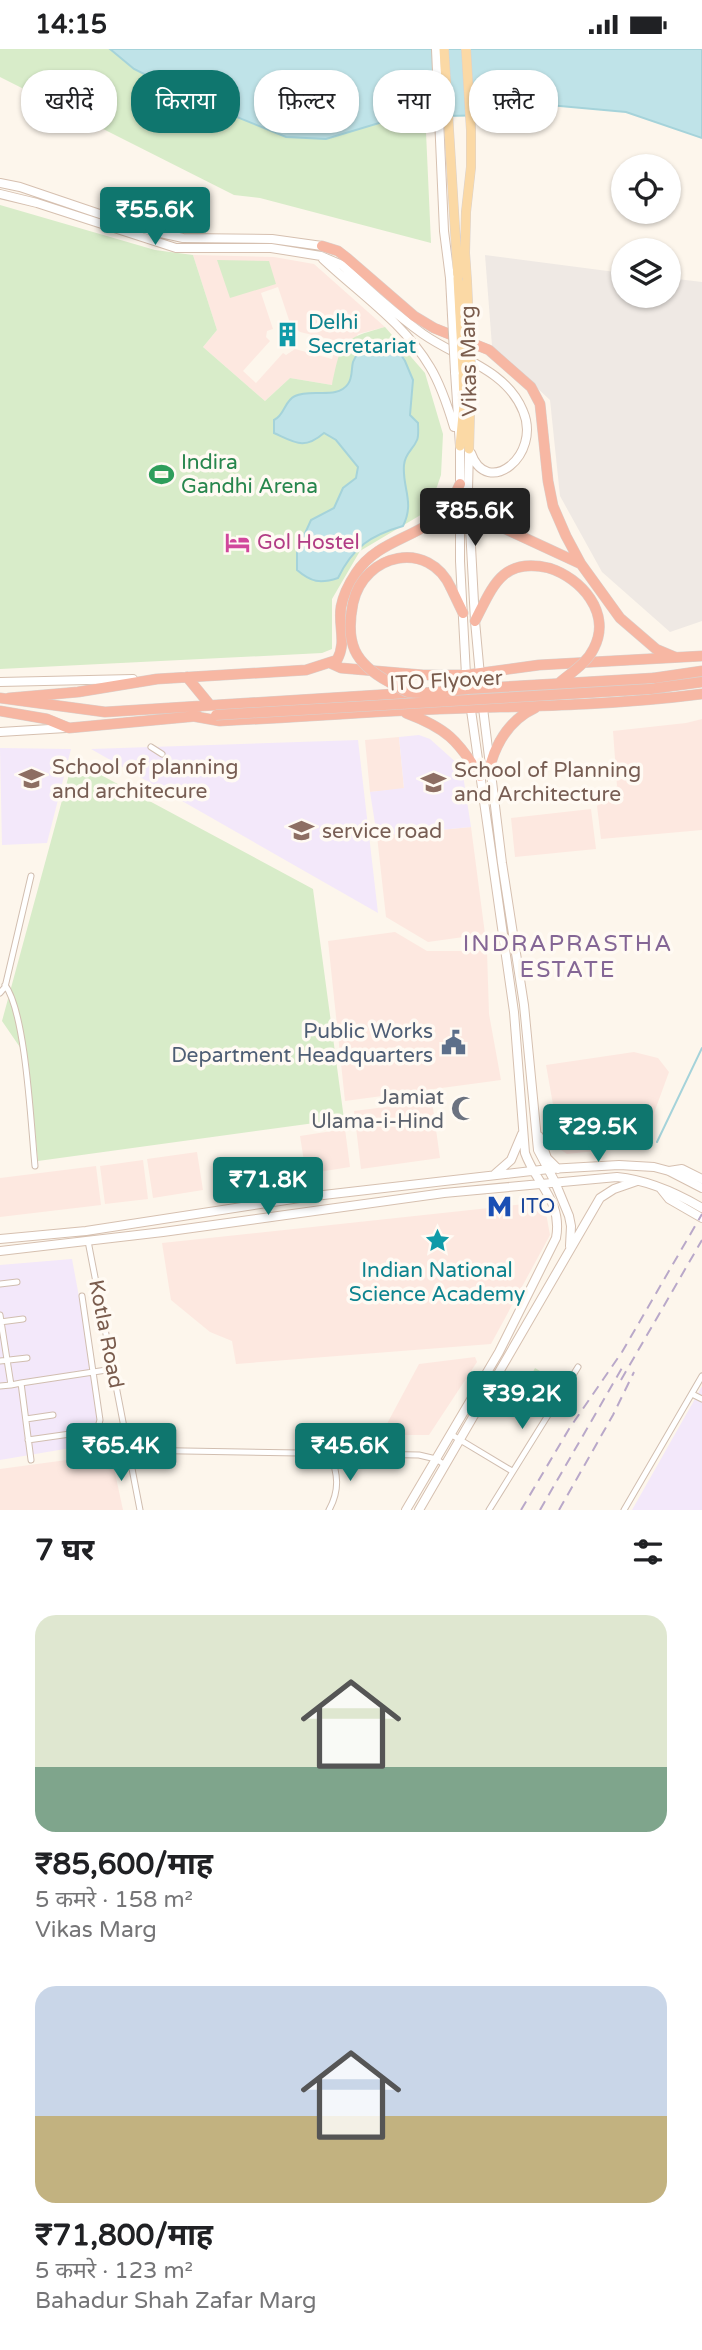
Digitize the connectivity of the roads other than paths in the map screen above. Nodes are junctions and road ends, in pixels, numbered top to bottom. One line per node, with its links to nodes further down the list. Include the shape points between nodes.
1 (436, 49): 4 (main road, Vikas Marg)
2 (444, 49): 5 (main road, Vikas Marg)
3 (466, 49): 16 (main road, Vikas Marg, bridge, via 471,167)
4 (438, 70)
5 (444, 70)
6 (445, 133): 16 (main road, Vikas Marg, bridge)
7 (0, 183): 9 (main road)
8 (0, 194): 12 (main road)
9 (183, 238): 11 (main road); 12 (main road)
10 (300, 241): 11 (main road); 13 (main road); 14 (main road)
11 (216, 244): 12 (main road); 14 (main road)
12 (181, 249)
13 (322, 251): 14 (main road); 15 (main road); 15 (highway, via 338,251)
14 (298, 253)
15 (370, 290): 17 (main road, via 430,367); 17 (main road, via 426,336 494,375 519,402 526,442 514,464 499,471 481,470); 20 (highway, via 428,325 489,350 531,387 540,404 553,506)
16 (463, 371): 17 (main road, Vikas Marg)
17 (464, 447): 18 (main road, Vikas Marg); 19 (main road, Vikas Marg)
18 (460, 484): 21 (main road, Vikas Marg); 25 (highway, via 434,520 379,549 357,572 341,607 342,650)
19 (470, 505): 20 (highway, via 499,526); 22 (main road, Vikas Marg)
20 (582, 564): 24 (highway, via 621,618 656,649)
21 (463, 613): 29 (main road, Vikas Marg); 35 (highway, bridge, via 442,573 432,565 405,558 370,571 355,595 350,628 355,653 370,671)
22 (475, 621): 28 (main road, Vikas Marg); 34 (highway, bridge, via 495,583 516,566 560,571 578,584 594,604 600,632 581,665)
23 (702, 656): 24 (highway)
24 (679, 658): 26 (highway)
25 (330, 663): 29 (highway, via 341,668); 30 (highway, via 306,670)
26 (539, 665): 28 (highway); 38 (highway, via 534,689)
27 (702, 671): 34 (highway, ITO Flyover, bridge)
28 (480, 674): 29 (highway); 41 (main road, Vikas Marg)
29 (466, 675): 40 (main road, Vikas Marg)
30 (187, 677): 31 (highway); 39 (highway)
31 (158, 679): 32 (main road); 37 (highway)
32 (0, 682)
33 (702, 682): 39 (highway, ITO Flyover, bridge, via 650,689)
34 (559, 683): 35 (highway, ITO Flyover, bridge)
35 (410, 693): 39 (highway, ITO Flyover)
36 (702, 694): 38 (highway)
37 (4, 698): 39 (highway, via 105,712)
38 (541, 706): 41 (highway); 49 (highway, via 523,714 508,729 495,747)
39 (214, 708): 44 (highway, ITO Flyover)
40 (470, 708): 41 (highway); 43 (highway); 50 (main road, Vikas Marg)
41 (483, 708): 49 (main road, Vikas Marg)
42 (0, 711): 45 (highway)
43 (403, 712): 44 (highway, via 220,721); 50 (highway, via 432,723 455,740)
44 (192, 716): 45 (highway)
45 (69, 728): 46 (main road)
46 (0, 732)
47 (151, 747): 48 (street)
48 (162, 754)
49 (490, 766): 56 (main road, Vikas Marg, via 540,1155)
50 (480, 776): 54 (main road, Vikas Marg, via 514,1012)
51 (31, 877): 52 (street)
52 (5, 985): 53 (street); 55 (street, via 20,1027)
53 (0, 993)
54 (525, 1128): 57 (main road, Vikas Marg, via 526,1153); 59 (main road, via 511,1160)
55 (35, 1166)
56 (553, 1169): 57 (main road); 58 (main road, via 619,1165); 62 (main road, Vikas Marg)
57 (534, 1170): 59 (main road); 63 (main road, Vikas Marg)
58 (669, 1171): 61 (main road, via 682,1169); 65 (main road)
59 (492, 1176): 68 (main road)
60 (640, 1179): 62 (main road); 64 (main road); 70 (main road, via 600,1198)
61 (702, 1179)
62 (555, 1182): 63 (main road); 70 (main road, Vikas Marg, via 569,1216)
63 (541, 1184): 69 (main road); 91 (main road, Vikas Marg, via 557,1213 556,1238)
64 (660, 1187): 66 (main road); 67 (main road, via 669,1199)
65 (702, 1188)
66 (702, 1208)
67 (702, 1218)
68 (0, 1239)
69 (88, 1241): 71 (main road); 80 (street, Kotla Road)
70 (570, 1246): 93 (main road)
71 (0, 1251)
72 (17, 1282): 73 (street)
73 (0, 1284)
74 (82, 1296): 81 (street)
75 (0, 1319): 76 (street); 78 (street)
76 (23, 1319)
77 (27, 1358): 78 (street)
78 (4, 1360): 84 (street)
79 (578, 1367): 100 (street)
80 (113, 1369): 81 (street); 95 (street, Kotla Road)
81 (91, 1372): 83 (street); 90 (street, via 100,1420)
82 (702, 1376): 86 (street)
83 (21, 1383): 84 (street); 89 (street)
84 (10, 1385): 85 (street)
85 (0, 1386)
86 (692, 1394): 87 (street); 106 (street)
87 (702, 1399)
88 (54, 1415): 89 (street)
89 (26, 1419): 92 (street)
90 (97, 1430): 92 (street); 94 (street)
91 (452, 1435): 93 (street); 97 (main road, Vikas Marg)
92 (28, 1440): 98 (street)
93 (460, 1440): 99 (main road); 100 (street)
94 (102, 1450)
95 (128, 1450): 96 (street); 101 (street, Kotla Road)
96 (330, 1453): 97 (street); 102 (street, via 337,1488)
97 (436, 1459): 99 (street); 103 (main road, Vikas Marg)
98 (31, 1460)
99 (446, 1465): 104 (main road)
100 (512, 1471): 105 (street)
101 (140, 1510)
102 (329, 1510)
103 (407, 1510)
104 (419, 1510)
105 (489, 1510)
106 (624, 1510)

